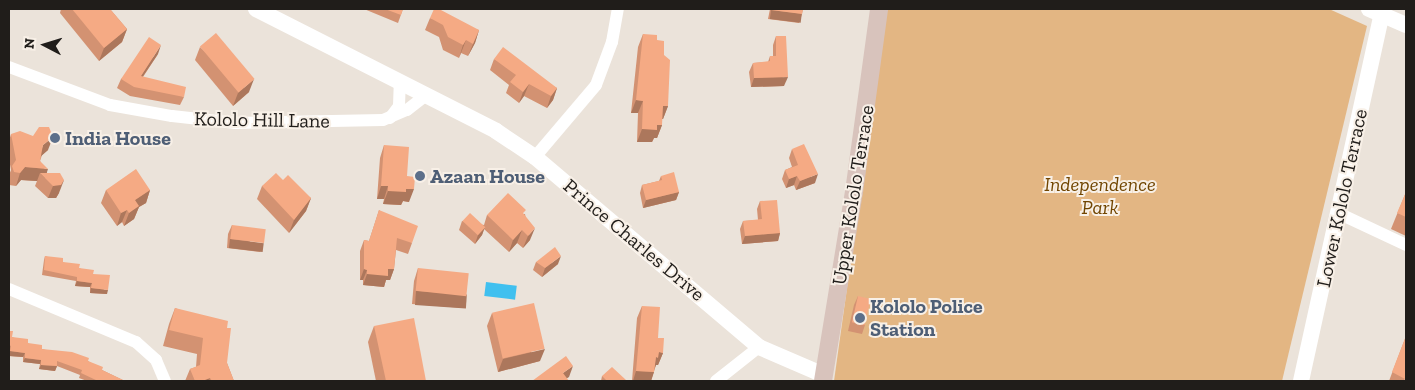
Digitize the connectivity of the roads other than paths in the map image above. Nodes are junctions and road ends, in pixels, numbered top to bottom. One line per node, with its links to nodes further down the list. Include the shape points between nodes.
1 (256, 9): 7 (street, Prince Charles Drive)
2 (618, 9): 10 (street, via 612,42 596,85)
3 (879, 9): 15 (main road, Upper Kololo Terrace, via 870,85)
4 (1378, 11): 5 (street); 11 (street, Lower Kololo Terrace)
5 (1406, 25)
6 (9, 67): 9 (street, Kololo Hill Lane, via 110,105 181,118 255,123)
7 (400, 82): 8 (street, Prince Charles Drive); 9 (street, via 399,106)
8 (426, 96): 9 (street, Kololo Hill Lane); 10 (street, Prince Charles Drive, via 489,127)
9 (390, 118)
10 (535, 157): 14 (street, Prince Charles Drive)
11 (1338, 213): 12 (street); 18 (street, Lower Kololo Terrace)
12 (1406, 244)
13 (9, 289): 16 (street, via 136,342 156,360)
14 (760, 347): 15 (street, Prince Charles Drive); 17 (street)
15 (823, 378)
16 (165, 381)
17 (716, 381)
18 (1301, 381)

